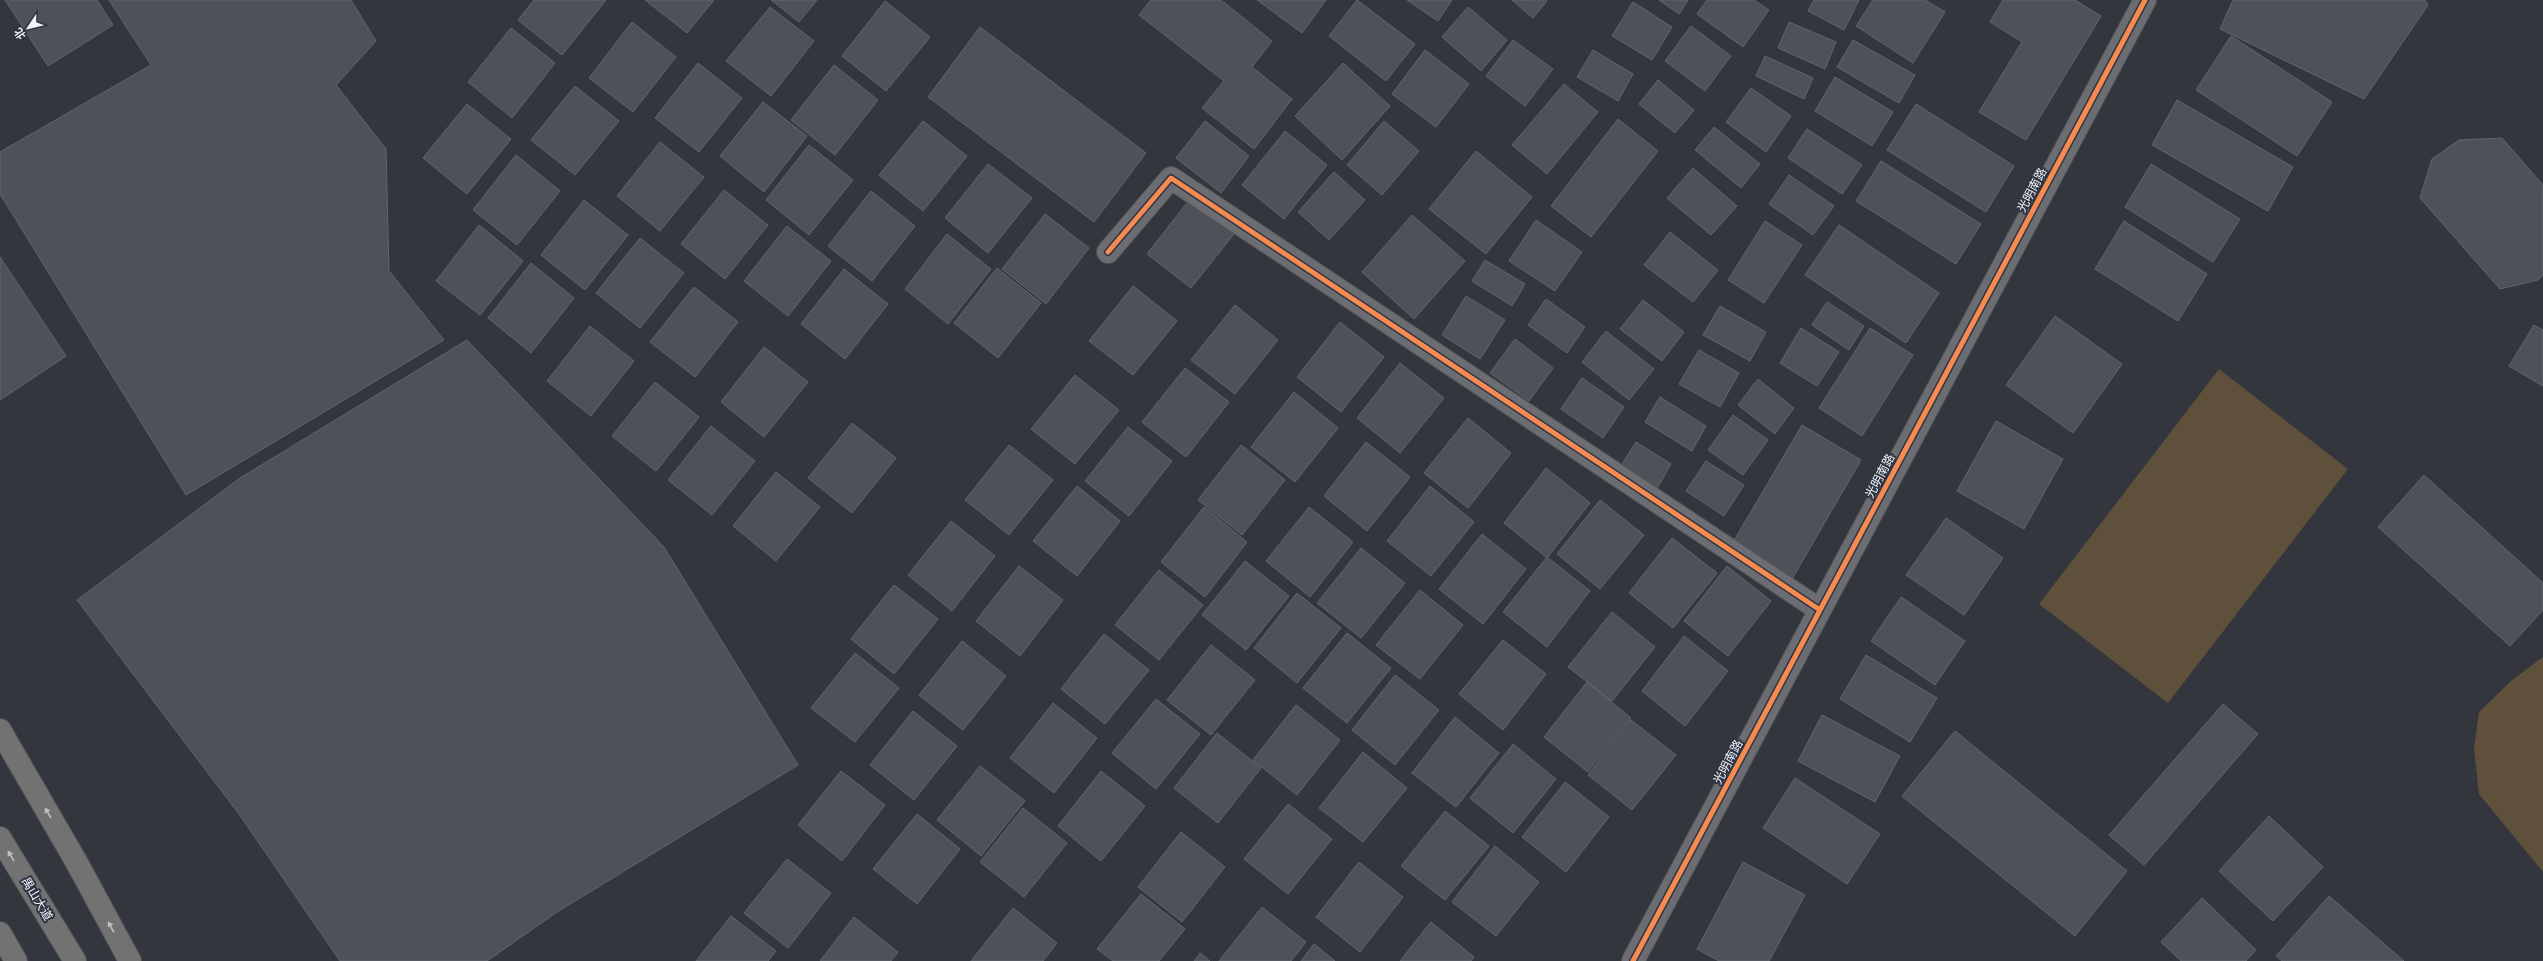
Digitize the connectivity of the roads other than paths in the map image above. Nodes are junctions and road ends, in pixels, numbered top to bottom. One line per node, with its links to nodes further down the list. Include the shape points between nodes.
1 (2145, 0): 3 (street, 光明南路)
2 (1108, 252): 3 (street, via 1171,178)
3 (1820, 610): 10 (street, 光明南路)
4 (0, 730): 9 (main road, one-way to 4)
5 (0, 838): 8 (main road, 禺山大道, one-way to 5)
6 (0, 933): 7 (main road)
7 (16, 961)
8 (75, 961)
9 (130, 961)
10 (1633, 961)

